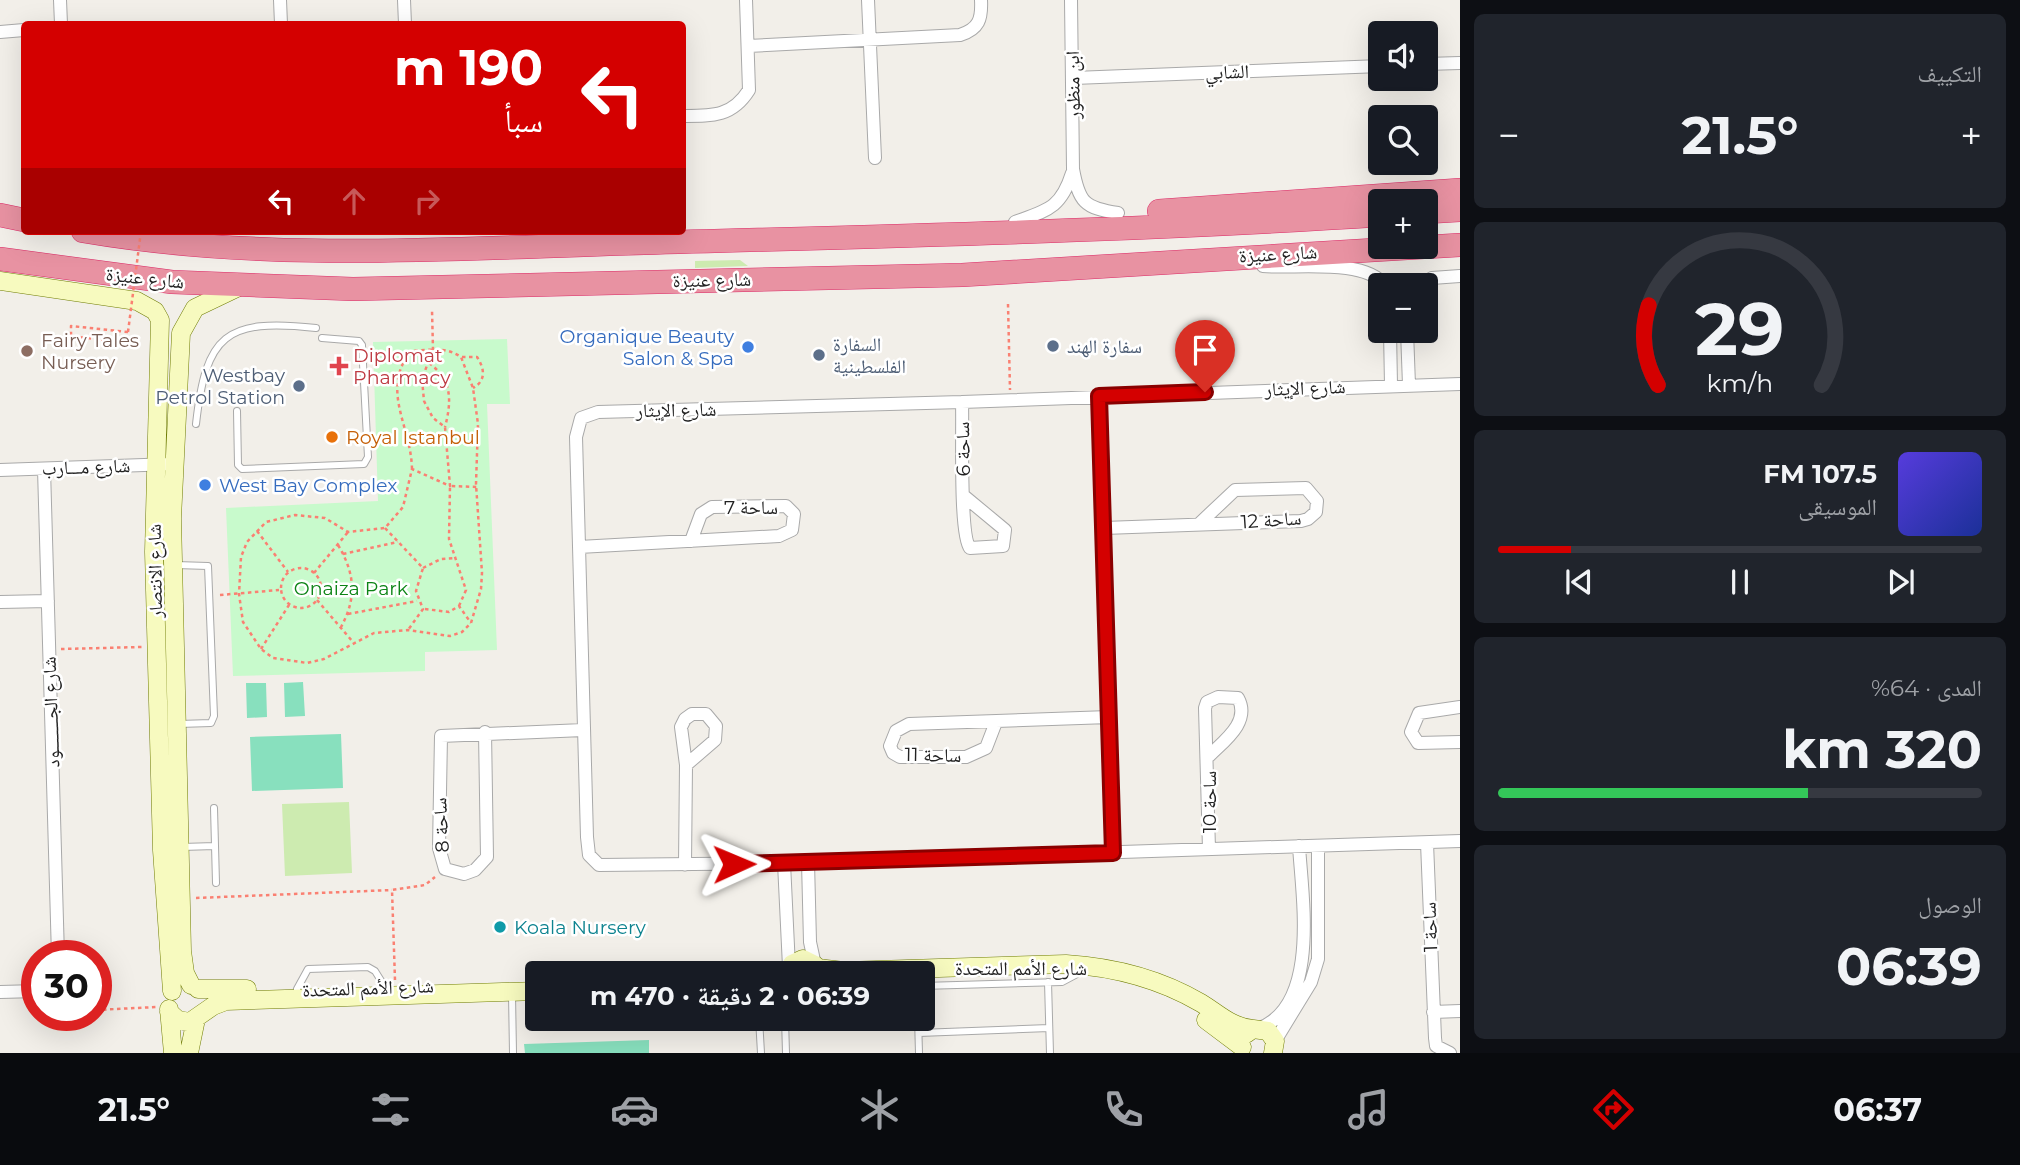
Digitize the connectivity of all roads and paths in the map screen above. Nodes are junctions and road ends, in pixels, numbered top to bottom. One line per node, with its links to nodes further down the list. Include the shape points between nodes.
1 (60, 0): 8 (street)
2 (280, 0): 9 (street)
3 (404, 0): 10 (street)
4 (746, 0): 14 (street)
5 (868, 0): 13 (street)
6 (981, 0): 13 (street, via 981,17 970,32)
7 (1071, 0): 18 (street, ابن منظور)
8 (61, 21)
9 (281, 21)
10 (405, 21)
11 (21, 30): 12 (street)
12 (0, 32)
13 (870, 39): 14 (street); 20 (street)
14 (748, 46): 19 (street, via 750,90 738,106 717,116)
15 (1460, 63): 16 (street)
16 (1438, 64)
17 (1368, 67): 18 (street, الشابي)
18 (1074, 78): 21 (street, ابن منظور)
19 (686, 116)
20 (875, 158)
21 (1073, 169): 25 (street, ابن منظور, via 1080,199); 29 (street, ابن منظور, via 1066,192 1051,209)
22 (1460, 190): 25 (highway)
23 (1460, 210): 24 (highway)
24 (1438, 211)
25 (1118, 214): 29 (highway)
26 (0, 215): 28 (highway)
27 (1368, 216): 30 (highway, شارع عنيزة)
28 (21, 219)
29 (1015, 222): 30 (highway)
30 (965, 234): 33 (highway, شارع عنيزة)
31 (110, 235): 34 (highway, شارع عنيزة, via 172,244 403,252)
32 (140, 235): 53 (path, bridge, via 128,332 71,326 71,336)
33 (634, 237): 34 (highway, شارع عنيزة)
34 (608, 238)
35 (1460, 244): 36 (highway, شارع عنيزة)
36 (1438, 246)
37 (1438, 248): 39 (highway)
38 (1368, 250): 40 (highway, شارع عنيزة)
39 (1460, 250)
40 (1228, 257): 42 (street, via 1282,268 1355,269); 46 (highway, شارع عنيزة, via 962,275 431,289)
41 (0, 259): 46 (highway, شارع عنيزة, via 146,279)
42 (1368, 274)
43 (1460, 276): 44 (street)
44 (1438, 278)
45 (0, 281): 67 (street, شارع الانتصار, via 137,301 155,311 162,331)
46 (241, 286): 67 (street, شارع الانتصار, via 195,308 184,325)
47 (1008, 304): 62 (path)
48 (432, 310): 54 (path)
49 (316, 328): 65 (lane, via 254,326 227,338 204,367)
50 (322, 338): 64 (lane, via 362,345 368,457 364,464 242,469 238,465)
51 (1390, 343): 59 (street)
52 (1407, 343): 58 (street)
53 (140, 345)
54 (433, 349): 55 (path); 56 (path); 69 (path, via 411,351 400,366 396,385 412,450)
55 (461, 357): 60 (path); 60 (path, via 477,357 483,366 479,385)
56 (429, 363): 66 (path, via 422,379 424,401); 66 (path, via 442,372 449,389)
57 (1460, 384): 58 (street, شارع الإيثار)
58 (1409, 385): 59 (street, شارع الإيثار)
59 (1391, 386): 61 (street, شارع الإيثار)
60 (473, 388): 72 (path, via 478,425)
61 (1099, 396): 62 (street, شارع الإيثار); 76 (street)
62 (1011, 400): 63 (street, شارع الإيثار)
63 (962, 402): 73 (street, ساحة 6); 82 (street, شارع الإيثار, via 584,414 576,425)
64 (237, 411)
65 (196, 424)
66 (444, 427): 71 (path)
67 (164, 465): 68 (street, شارع مـــارب); 85 (street, شارع الانتصار); 104 (street, شارع الانتصار)
68 (44, 469): 70 (street, شارع مـــارب); 93 (street, شارع الجــــــــود)
69 (412, 469): 71 (path); 75 (path, via 404,507)
70 (0, 470)
71 (450, 486): 72 (path); 84 (path, via 449,539)
72 (477, 487): 100 (path, via 482,573)
73 (964, 496): 73 (street, ساحة 6, via 967,545 976,549 1003,546 1006,530)
74 (1200, 523): 74 (street, ساحة 12, via 1301,521 1316,512 1317,501 1306,488 1235,489); 76 (street, ساحة 12)
75 (384, 528): 78 (path); 79 (path)
76 (1104, 528): 109 (street)
77 (257, 531): 78 (path, via 266,522 309,514); 87 (path); 90 (path, via 241,557)
78 (348, 533): 81 (path)
79 (398, 541): 83 (path); 86 (path)
80 (691, 541): 80 (street, ساحة 7, via 786,535 792,530 794,514 786,506 712,507 701,514); 82 (street, ساحة 7)
81 (338, 545): 83 (path); 88 (path)
82 (579, 547): 112 (street, شارع الإيثار)
83 (343, 554): 99 (path, via 353,583)
84 (455, 558): 86 (path); 97 (path, via 466,590)
85 (173, 565): 91 (lane, via 208,565); 111 (street, شارع الانتصار)
86 (423, 568): 94 (path, via 417,580)
87 (288, 572): 88 (path, via 301,568); 89 (path)
88 (314, 573): 92 (path, via 320,583)
89 (281, 590): 90 (path); 96 (path)
90 (239, 594): 91 (path); 105 (path, via 243,622)
91 (209, 596): 111 (lane, via 213,722)
92 (317, 600): 96 (path, via 307,607); 101 (path)
93 (48, 601): 95 (street); 106 (street, شارع الجــــــــود)
94 (419, 601): 98 (path); 99 (path)
95 (0, 602)
96 (289, 605): 105 (path)
97 (459, 606): 98 (path, via 449,612); 100 (path)
98 (423, 609): 102 (path)
99 (348, 614): 101 (path)
100 (471, 623): 102 (path, via 450,636)
101 (341, 627): 103 (path)
102 (408, 630): 103 (path, via 374,633)
103 (353, 642): 105 (path, via 307,663 273,658)
104 (156, 647): 106 (path); 108 (street, شارع الانتصار)
105 (261, 649)
106 (49, 650): 133 (street, شارع الجــــــــود)
107 (1460, 707): 114 (street, via 1419,713 1411,732 1418,743)
108 (158, 716): 111 (street); 148 (street, شارع الانتصار)
109 (1109, 717): 110 (street, ساحة 11); 125 (street)
110 (996, 722): 110 (street, ساحة 11, via 909,724 896,731 890,746 893,753 909,758 966,757 986,748)
111 (177, 724): 123 (street, شارع الانتصار)
112 (583, 730): 113 (street, ساحة 8); 128 (street, شارع الإيثار, via 587,837 593,860 607,867)
113 (485, 732): 129 (street, ساحة 8, via 487,857 464,874); 129 (street, ساحة 8, via 444,735 439,741 439,848)
114 (1460, 742)
115 (1209, 756): 115 (street, ساحة 10, via 1207,702 1218,697 1238,698 1240,723); 124 (street, ساحة 10)
116 (685, 765): 128 (street)
117 (214, 808): 120 (lane)
118 (1460, 841): 119 (street, شارع الإيثار)
119 (1427, 843): 122 (street, شارع الإيثار); 151 (street, ساحة 1)
120 (215, 846): 123 (lane); 130 (lane)
121 (1299, 846): 122 (street, شارع الإيثار); 124 (street, شارع الإيثار); 154 (street, via 1304,945 1300,976 1283,1008)
122 (1318, 846): 158 (street, via 1318,959 1311,982)
123 (179, 847): 132 (street, شارع الانتصار)
124 (1209, 849): 125 (street, شارع الإيثار)
125 (1113, 853): 126 (street, شارع الإيثار)
126 (808, 862): 127 (street, شارع الإيثار); 135 (street, via 810,942)
127 (784, 863): 128 (street, شارع الإيثار); 134 (street)
128 (685, 865)
129 (445, 869): 131 (path, via 425,885)
130 (216, 883)
131 (392, 890): 132 (path); 143 (path)
132 (180, 898): 142 (street, شارع الانتصار, via 183,964)
133 (58, 940)
134 (784, 961)
135 (815, 961)
136 (935, 968): 154 (street, شارع الأمم المتحدة, via 1091,967 1168,987 1231,1024)
137 (1077, 974): 138 (street, شارع الأمم المتحدة); 140 (lane, via 1066,981); 159 (street, شارع الأمم المتحدة, via 1163,995 1196,1012)
138 (935, 977)
139 (525, 982): 143 (street, شارع الأمم المتحدة)
140 (1048, 982): 141 (lane); 153 (lane)
141 (935, 986)
142 (195, 987): 143 (street, شارع الأمم المتحدة); 148 (street, via 180,986); 152 (street, via 204,997)
143 (390, 987)
144 (21, 991): 146 (street)
145 (525, 991): 147 (street, شارع الأمم المتحدة)
146 (0, 992)
147 (512, 992): 152 (street, شارع الأمم المتحدة, via 226,1001); 162 (lane)
148 (170, 1003): 149 (path); 152 (street, via 184,1022); 160 (street, شارع الانتصار)
149 (112, 1008)
150 (1460, 1011): 151 (street)
151 (1433, 1012): 167 (street, ساحة 1, via 1436,1045)
152 (199, 1016): 161 (street)
153 (1049, 1028): 157 (lane); 166 (lane)
154 (1256, 1029): 158 (street, via 1271,1033); 159 (street, via 1246,1034)
155 (760, 1031): 163 (lane)
156 (785, 1031): 164 (lane)
157 (919, 1032): 165 (lane)
158 (1274, 1049)
159 (1243, 1050)
160 (173, 1053)
161 (189, 1053)
162 (513, 1053)
163 (761, 1053)
164 (786, 1053)
165 (919, 1053)
166 (1050, 1053)
167 (1450, 1053)

